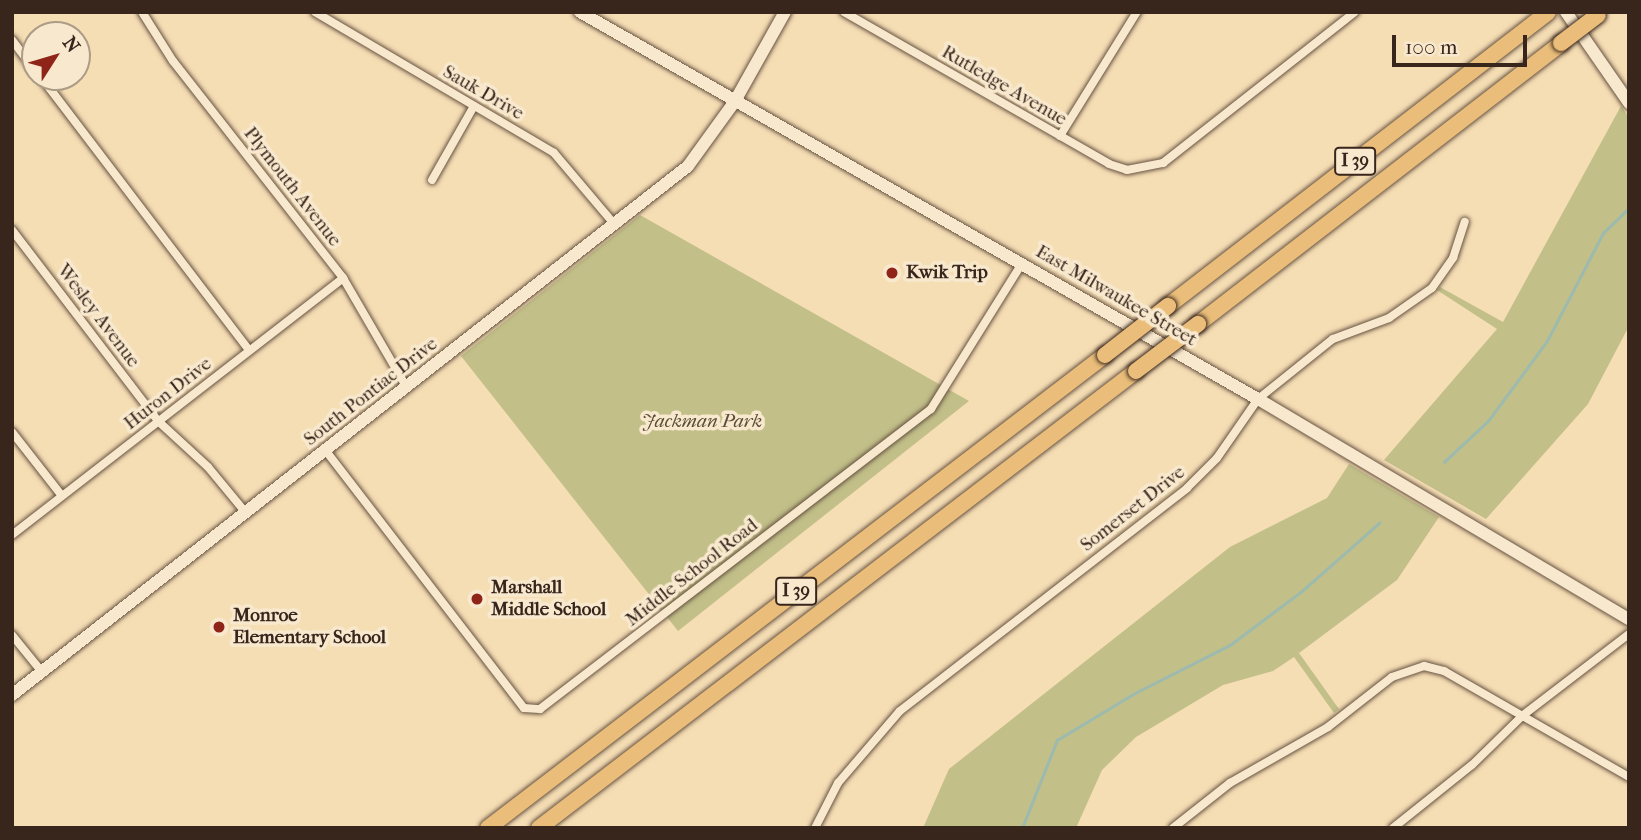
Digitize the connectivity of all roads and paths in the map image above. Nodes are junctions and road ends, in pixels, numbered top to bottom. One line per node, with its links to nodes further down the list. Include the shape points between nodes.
1 (142, 12): 22 (street, Plymouth Avenue, via 173,61)
2 (315, 12): 15 (street, Sauk Drive)
3 (580, 12): 13 (main road, East Milwaukee Street)
4 (785, 12): 13 (main road, South Pontiac Drive)
5 (844, 12): 16 (street, Rutledge Avenue)
6 (1119, 12): 10 (street)
7 (1355, 12): 16 (street, Rutledge Avenue, via 1154,167 1127,170)
8 (1566, 12): 14 (main road)
9 (1600, 14): 40 (highway, I 39, bridge)
10 (1133, 15): 16 (street)
11 (1545, 15): 39 (highway, I 39, bridge)
12 (52, 91): 23 (street)
13 (735, 102): 19 (main road, South Pontiac Drive, via 688,166); 21 (main road, East Milwaukee Street)
14 (1629, 103)
15 (474, 106): 17 (street); 19 (street, Sauk Drive, via 554,153)
16 (1059, 136)
17 (432, 180)
18 (1465, 222): 25 (street, Somerset Drive, via 1452,258 1432,288 1389,318 1341,334)
19 (615, 225): 24 (main road, South Pontiac Drive)
20 (12, 230): 26 (street, Wesley Avenue)
21 (1021, 265): 25 (main road, East Milwaukee Street); 28 (street, Middle School Road, via 931,409 540,709 524,708)
22 (343, 278): 23 (street, Huron Drive); 24 (street, Plymouth Avenue)
23 (249, 350): 26 (street, Huron Drive)
24 (407, 388): 28 (main road, South Pontiac Drive)
25 (1258, 400): 32 (main road, East Milwaukee Street); 41 (street, Somerset Drive, via 1204,472 900,711 838,783)
26 (158, 421): 29 (street, Huron Drive); 30 (street, Wesley Avenue, via 208,467)
27 (12, 432): 29 (street)
28 (326, 451): 30 (main road, South Pontiac Drive)
29 (62, 496): 31 (street, Huron Drive)
30 (246, 513): 35 (main road, South Pontiac Drive)
31 (12, 535)
32 (1629, 619)
33 (1629, 634): 37 (street)
34 (12, 635): 35 (street)
35 (42, 672): 36 (main road, South Pontiac Drive)
36 (12, 695)
37 (1522, 716): 38 (street); 42 (street, via 1438,668 1416,667 1392,677 1328,727 1230,783); 43 (street, via 1472,765)
38 (1629, 777)
39 (488, 828)
40 (539, 828)
41 (815, 828)
42 (1173, 828)
43 (1393, 828)

